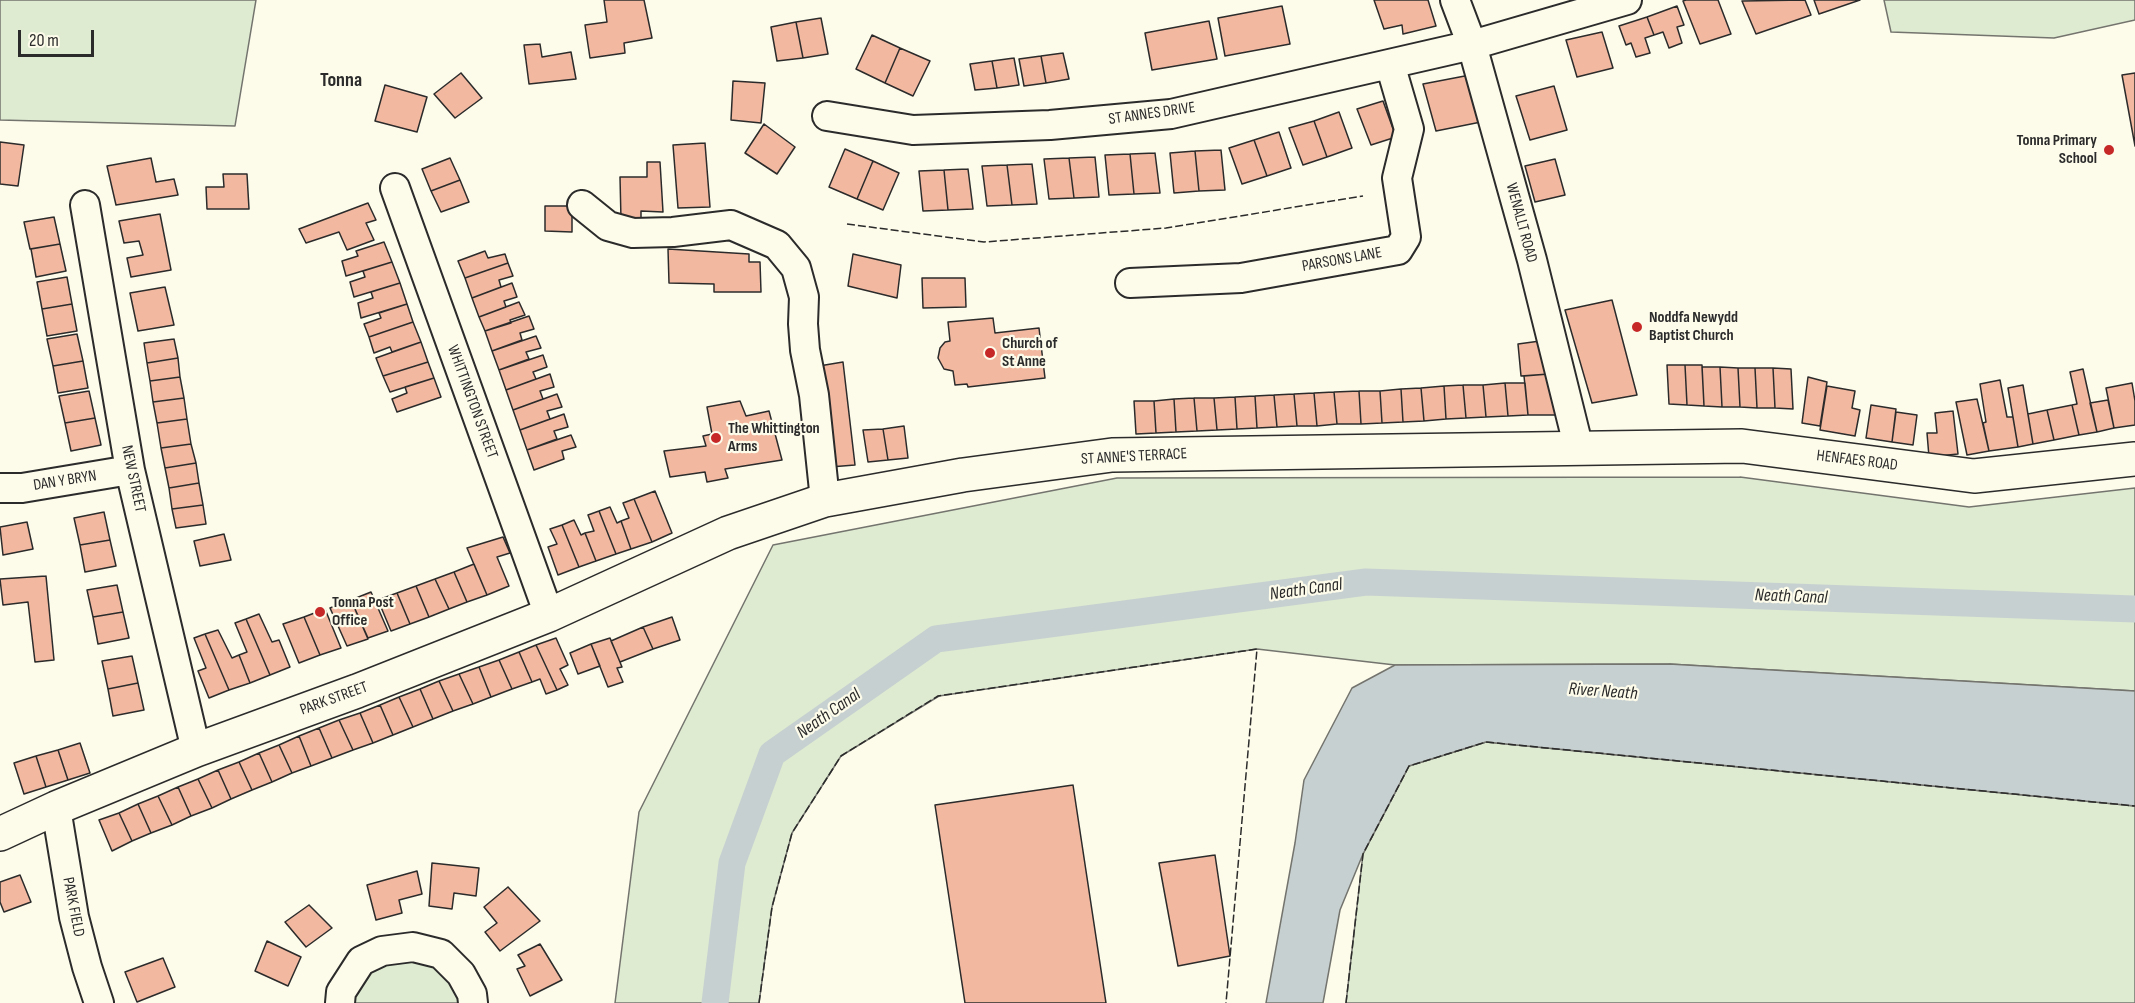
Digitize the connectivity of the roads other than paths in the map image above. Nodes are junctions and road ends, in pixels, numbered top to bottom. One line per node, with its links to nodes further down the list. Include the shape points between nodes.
1 (1455, 0): 3 (street, WENALLT ROAD)
2 (1611, 3): 3 (street, ST ANNES DRIVE)
3 (1472, 45): 4 (street, ST ANNES DRIVE); 10 (street, WENALLT ROAD)
4 (1390, 64): 5 (street, ST ANNES DRIVE, via 1172,114 1050,125 913,130); 9 (street, PARSONS LANE, via 1409,129 1397,178 1406,237 1398,250 1241,278)
5 (827, 116)
6 (395, 188): 16 (street, WHITTINGTON STREET)
7 (85, 205): 12 (street, NEW STREET)
8 (582, 205): 14 (street, via 608,226 633,233 731,225 777,245 796,268 804,297 802,324)
9 (1130, 283)
10 (1579, 449): 11 (main road, HENFAES ROAD, via 1742,446 1974,476); 14 (main road, ST ANNE'S TERRACE, via 1112,455 963,475)
11 (2135, 459)
12 (130, 470): 13 (street, DAN Y BRYN, via 22,488); 17 (street, NEW STREET)
13 (0, 488)
14 (825, 500): 15 (main road, ST ANNE'S TERRACE, via 728,533)
15 (668, 561): 16 (main road, PARK STREET)
16 (549, 615): 17 (main road, PARK STREET)
17 (196, 750): 18 (main road, PARK STREET)
18 (56, 808): 19 (main road, PARK STREET); 20 (street, PARK FIELD, via 74,917)
19 (0, 834)
20 (99, 1003)
21 (340, 1003): 22 (street, via 341,992 361,961 382,951 413,947 441,954 461,974)
22 (473, 1003)

